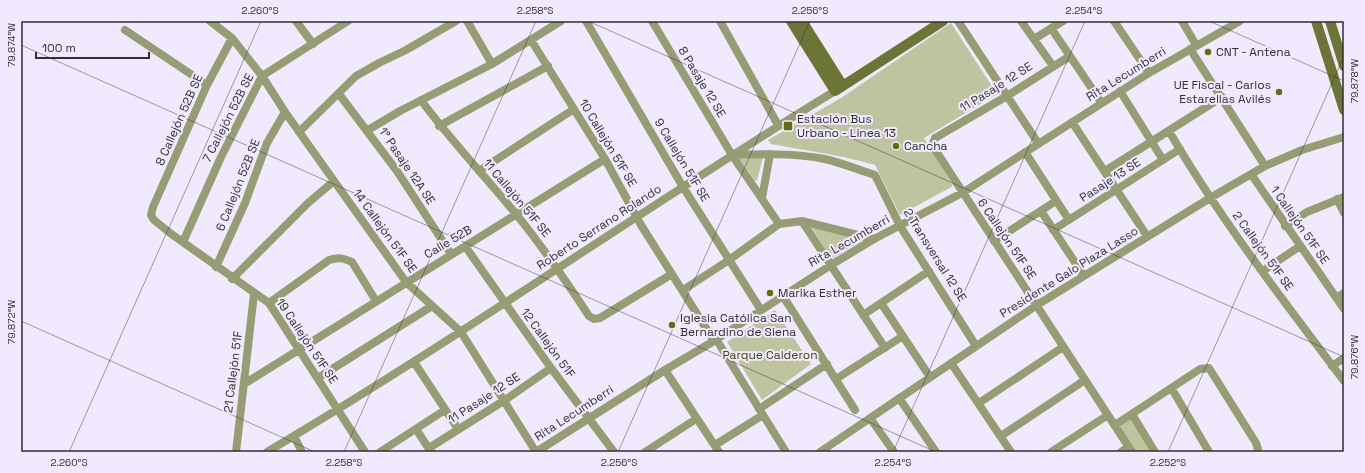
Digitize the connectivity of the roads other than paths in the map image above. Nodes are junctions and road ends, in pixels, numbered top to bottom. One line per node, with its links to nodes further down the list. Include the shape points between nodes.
1 (210, 21): 23 (street, 14 Callejón 51F SE)
2 (296, 21): 26 (street)
3 (348, 21): 26 (street, 7 Callejón 52B SE)
4 (456, 21): 38 (street, via 356,76)
5 (467, 21): 29 (street)
6 (561, 21): 25 (street)
7 (586, 21): 67 (street, 9 Callejón 51F SE)
8 (652, 21): 59 (street, 8 Pasaje 12 SE)
9 (720, 21): 47 (street)
10 (791, 21): 36 (street)
11 (802, 21): 36 (street)
12 (943, 21): 36 (street, Roberto Serrano Rolando)
13 (958, 21): 39 (street)
14 (1021, 21): 24 (street)
15 (1063, 21): 21 (street)
16 (1114, 21): 33 (street)
17 (1182, 21): 27 (street)
18 (1240, 21): 27 (street, Rita Lecumberri)
19 (1316, 21): 44 (street)
20 (1330, 21): 32 (street)
21 (1051, 28): 24 (street); 28 (street)
22 (125, 30): 35 (street)
23 (232, 38): 34 (street, 14 Callejón 51F SE); 35 (street, 8 Callejón 52B SE)
24 (1034, 39): 31 (street)
25 (531, 40): 29 (street); 30 (street, 10 Callejón 51F SE)
26 (312, 44): 34 (street, 7 Callejón 52B SE)
27 (1193, 47): 33 (street, Rita Lecumberri); 40 (street)
28 (1070, 56): 31 (street, 11 Pasaje 12 SE); 42 (street)
29 (492, 64): 41 (street)
30 (548, 66): 43 (street, 10 Callejón 51F SE); 48 (street)
31 (1053, 66): 39 (street, 11 Pasaje 12 SE)
32 (1344, 66)
33 (1148, 73): 37 (street, Rita Lecumberri)
34 (262, 76): 45 (street, 14 Callejón 51F SE); 88 (street, 7 Callejón 52B SE, via 221,157)
35 (207, 85): 76 (street, 8 Callejón 52B SE, via 153,207)
36 (839, 88): 47 (street, Roberto Serrano Rolando)
37 (1120, 91): 42 (street, Rita Lecumberri); 54 (street)
38 (339, 94): 49 (street, 1° Pasaje 12A SE); 51 (street)
39 (1007, 96): 53 (street, 11 Pasaje 12 SE); 55 (street)
40 (1222, 97): 50 (street, Pasaje 13 SE); 62 (street)
41 (421, 100): 48 (street, 11 Callejón 51F SE); 49 (street)
42 (1101, 102): 46 (street, Rita Lecumberri)
43 (574, 110): 60 (street, 10 Callejón 51F SE); 63 (street)
44 (1344, 110)
45 (285, 112): 51 (street, 14 Callejón 51F SE); 94 (street, 6 Callejón 52B SE, via 267,143)
46 (1072, 122): 55 (street, Rita Lecumberri); 64 (street)
47 (778, 125): 59 (street, Roberto Serrano Rolando)
48 (439, 126): 63 (street, 11 Callejón 51F SE)
49 (368, 130): 91 (street, 1° Pasaje 12A SE)
50 (1169, 131): 54 (street, Pasaje 13 SE); 56 (street, 2 Callejón 51F SE)
51 (299, 132): 66 (street, 14 Callejón 51F SE)
52 (1344, 137): 62 (street, Presidente Galo Plaza Lasso, via 1302,150)
53 (935, 138): 69 (street, 6 Callejón 51F SE, via 932,145)
54 (1152, 142): 61 (street); 64 (street, Pasaje 13 SE)
55 (1038, 143): 57 (street, Rita Lecumberri)
56 (1180, 149): 61 (street, Pasaje 13 SE); 71 (street, 2 Callejón 51F SE)
57 (1025, 152): 69 (street, Rita Lecumberri); 73 (street)
58 (770, 154): 59 (street); 70 (street); 82 (street, 2 Transversal 12 SE, via 825,159 875,175)
59 (732, 155): 67 (street, Roberto Serrano Rolando); 70 (street, 8 Pasaje 12 SE)
60 (605, 159): 77 (street, Calle 52B); 78 (street, 10 Callejón 51F SE)
61 (1163, 160): 68 (street, Pasaje 13 SE)
62 (1265, 166): 65 (street, Presidente Galo Plaza Lasso)
63 (479, 171): 77 (street, 11 Callejón 51F SE)
64 (1105, 171): 68 (street)
65 (1251, 174): 71 (street, Presidente Galo Plaza Lasso); 83 (street, 1 Callejón 51F SE)
66 (334, 181): 100 (street, via 308,203); 101 (street, 14 Callejón 51F SE)
67 (683, 187): 78 (street, Roberto Serrano Rolando); 92 (street, 9 Callejón 51F SE)
68 (1117, 189): 79 (street, Pasaje 13 SE); 85 (street)
69 (962, 193): 82 (street, Rita Lecumberri); 87 (street, 6 Callejón 51F SE)
70 (762, 198): 81 (street, 8 Pasaje 12 SE)
71 (1210, 198): 85 (street, Presidente Galo Plaza Lasso); 97 (street, 2 Callejón 51F SE)
72 (1341, 198): 75 (street); 83 (street, via 1308,212)
73 (1056, 201): 74 (street); 79 (street)
74 (1041, 211): 84 (street); 87 (street)
75 (1344, 212)
76 (152, 215): 88 (street, 19 Callejón 51F SE, via 154,220)
77 (517, 215): 89 (street, Calle 52B); 95 (street, 11 Callejón 51F SE)
78 (638, 217): 95 (street, Roberto Serrano Rolando); 98 (street, 10 Callejón 51F SE)
79 (1069, 220): 84 (street, Pasaje 13 SE)
80 (802, 221): 81 (street); 86 (street); 93 (street)
81 (779, 224): 92 (street)
82 (900, 226): 86 (street, Rita Lecumberri); 96 (street, 2 Transversal 12 SE)
83 (1285, 226): 90 (street, 1 Callejón 51F SE)
84 (1053, 230): 99 (street)
85 (1147, 236): 99 (street, Presidente Galo Plaza Lasso)
86 (874, 239): 93 (street, Rita Lecumberri)
87 (994, 241): 110 (street, 6 Callejón 51F SE)
88 (183, 242): 94 (street, 19 Callejón 51F SE)
89 (465, 246): 91 (street, Calle 52B); 108 (street, 12 Callejón 51F)
90 (1300, 246): 97 (street); 104 (street, 1 Callejón 51F SE)
91 (451, 254): 101 (street, Calle 52B)
92 (729, 260): 102 (street); 113 (street, 9 Callejón 51F SE)
93 (831, 265): 105 (street, Rita Lecumberri); 114 (street)
94 (216, 268): 100 (street, 19 Callejón 51F SE)
95 (558, 269): 98 (street, 11 Callejón 51F SE, via 589,316 594,319 600,318); 108 (street, Roberto Serrano Rolando)
96 (929, 271): 109 (street); 118 (street, 2 Transversal 12 SE)
97 (1263, 271): 126 (street, 2 Callejón 51F SE)
98 (672, 274): 102 (street, 10 Callejón 51F SE)
99 (1084, 276): 110 (street, Presidente Galo Plaza Lasso)
100 (232, 279): 103 (street, 19 Callejón 51F SE)
101 (406, 282): 106 (street, Calle 52B); 111 (street, 14 Callejón 51F SE)
102 (683, 290): 117 (street, 10 Callejón 51F SE)
103 (254, 294): 107 (street, 19 Callejón 51F SE); 134 (street, 21 Callejón 51F)
104 (1340, 295): 112 (street, 1 Callejón 51F SE)
105 (783, 296): 113 (street, Rita Lecumberri); 125 (street)
106 (376, 301): 107 (street, via 352,262 345,258 336,258 329,260); 121 (street, Calle 52B)
107 (269, 303): 121 (street, 19 Callejón 51F SE)
108 (505, 303): 115 (street, Roberto Serrano Rolando); 127 (street, 12 Callejón 51F)
109 (881, 303): 114 (street); 116 (street)
110 (1037, 305): 118 (street, Presidente Galo Plaza Lasso); 119 (street, 6 Callejón 51F SE)
111 (432, 306): 115 (street, 14 Callejón 51F SE); 130 (street)
112 (1344, 309)
113 (761, 310): 117 (street, Rita Lecumberri)
114 (863, 315): 120 (street)
115 (461, 332): 123 (street, Roberto Serrano Rolando); 137 (street, 14 Callejón 51F SE)
116 (903, 336): 120 (street); 129 (street)
117 (715, 340): 128 (street, Rita Lecumberri); 142 (street, 10 Callejón 51F SE)
118 (976, 346): 124 (street, Presidente Galo Plaza Lasso)
119 (1063, 347): 132 (street, 6 Callejón 51F SE); 138 (street)
120 (885, 348): 131 (street)
121 (299, 349): 130 (street, 19 Callejón 51F SE); 134 (street, Calle 52B)
122 (1344, 358): 126 (street)
123 (414, 362): 139 (street, Roberto Serrano Rolando); 140 (street)
124 (951, 363): 129 (street, Presidente Galo Plaza Lasso); 138 (street)
125 (827, 364): 131 (street); 142 (street)
126 (1332, 366): 133 (street, 2 Callejón 51F SE)
127 (551, 368): 137 (street, 11 Pasaje 12 SE); 145 (street, 12 Callejón 51F)
128 (665, 370): 145 (street, Rita Lecumberri); 147 (street)
129 (930, 377): 136 (street, Presidente Galo Plaza Lasso)
130 (318, 378): 139 (street, 19 Callejón 51F SE)
131 (836, 379): 141 (street)
132 (1085, 380): 144 (street, 6 Callejón 51F SE); 152 (street)
133 (1344, 381)
134 (244, 384): 158 (street, 21 Callejón 51F)
135 (1172, 388): 143 (street); 173 (street); 174 (street, via 1200,369 1209,368 1256,443)
136 (899, 398): 146 (street, Presidente Galo Plaza Lasso); 168 (street)
137 (505, 400): 150 (street, 11 Pasaje 12 SE); 163 (street, 14 Callejón 51F SE)
138 (979, 404): 152 (street)
139 (339, 409): 151 (street, Roberto Serrano Rolando); 161 (street, 19 Callejón 51F SE)
140 (446, 410): 149 (street, 11 Pasaje 12 SE); 150 (street)
141 (855, 410)
142 (761, 412): 153 (street); 165 (street, 10 Callejón 51F SE)
143 (1132, 414): 148 (street); 172 (street)
144 (1108, 415): 148 (street, 6 Callejón 51F SE); 170 (street)
145 (589, 418): 154 (street, Rita Lecumberri); 164 (street, 12 Callejón 51F)
146 (870, 418): 166 (street, Presidente Galo Plaza Lasso); 167 (street)
147 (696, 419): 153 (street); 157 (street)
148 (1115, 425): 155 (street, 6 Callejón 51F SE)
149 (416, 429): 156 (street); 162 (street, 11 Pasaje 12 SE)
150 (458, 430): 156 (street, 11 Pasaje 12 SE)
151 (294, 436): 159 (street, Roberto Serrano Rolando); 160 (street)
152 (1001, 436): 169 (street)
153 (717, 448)
154 (545, 449): 163 (street, Rita Lecumberri)
155 (1130, 449): 171 (street)
156 (430, 450)
157 (648, 451)
158 (236, 452)
159 (267, 452)
160 (302, 452)
161 (365, 452)
162 (380, 452)
163 (536, 452)
164 (614, 452)
165 (786, 452)
166 (820, 452)
167 (894, 452)
168 (936, 452)
169 (1011, 452)
170 (1051, 452)
171 (1121, 452)
172 (1155, 452)
173 (1209, 452)
174 (1257, 452)

